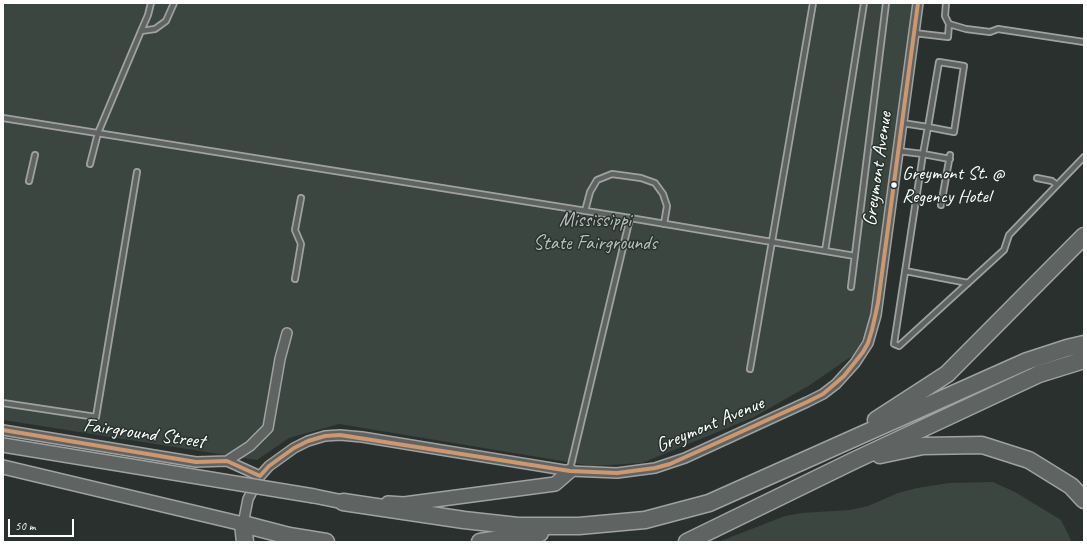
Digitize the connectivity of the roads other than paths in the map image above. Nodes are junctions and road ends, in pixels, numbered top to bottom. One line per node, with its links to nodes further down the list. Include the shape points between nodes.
1 (151, 3): 9 (lane)
2 (174, 3): 9 (lane, via 166,21 155,29)
3 (813, 3): 31 (lane)
4 (864, 3): 32 (lane)
5 (886, 3): 33 (lane)
6 (918, 3): 10 (street, Greymont Avenue)
7 (946, 3): 8 (lane, via 945,16)
8 (949, 24): 10 (lane, via 948,37); 11 (lane, via 966,29 990,32 998,29)
9 (142, 31): 15 (lane)
10 (914, 33): 13 (street, Greymont Avenue)
11 (1084, 42)
12 (3, 118): 15 (lane)
13 (902, 123): 14 (lane); 16 (street, Greymont Avenue)
14 (928, 128): 14 (lane, via 939,62 964,66 954,134); 17 (lane)
15 (98, 133): 20 (lane); 27 (lane)
16 (898, 152): 17 (lane); 49 (street, Greymont Avenue, via 878,303 872,330 868,343 855,363 836,384 808,402 670,464 617,473)
17 (924, 154): 26 (lane, via 950,157); 34 (lane)
18 (35, 155): 23 (lane)
19 (1084, 157): 24 (lane)
20 (90, 164)
21 (137, 172): 42 (lane, via 96,417)
22 (1037, 178): 24 (lane, via 1052,181)
23 (29, 180)
24 (1057, 185): 36 (lane, via 1009,235 1004,250)
25 (301, 198): 35 (lane, via 295,230 301,244)
26 (941, 205)
27 (585, 211): 28 (lane); 29 (lane, via 590,192 597,180 612,174 642,178 655,183 663,194 666,206)
28 (630, 218): 29 (lane); 49 (lane)
29 (664, 224): 31 (lane)
30 (1084, 236): 45 (highway, via 947,374)
31 (771, 242): 32 (lane); 41 (lane)
32 (825, 251): 33 (lane)
33 (855, 256): 37 (lane)
34 (905, 271): 36 (lane); 36 (lane, via 894,344 899,346)
35 (295, 278)
36 (968, 283)
37 (850, 287)
38 (287, 333): 46 (street, Fairground Street, via 268,428 250,446)
39 (1084, 344): 45 (highway, via 1027,361)
40 (1084, 360): 47 (highway, via 1039,374)
41 (750, 369)
42 (3, 403)
43 (3, 430): 46 (street, Fairground Street, via 196,462)
44 (3, 445): 52 (main road, bridge)
45 (833, 448): 54 (highway, via 709,502 645,520)
46 (227, 461): 50 (street)
47 (853, 461): 51 (highway, via 924,446 982,445 1029,460 1071,486); 58 (highway)
48 (3, 467): 53 (main road)
49 (570, 470): 50 (street, Greymont Avenue, via 340,435 325,436 294,448); 52 (main road, via 555,484 404,504)
50 (260, 476): 53 (street, Greymont Avenue, via 248,499)
51 (1084, 500)
52 (344, 502): 54 (highway, via 518,526)
53 (243, 524): 55 (highway); 56 (highway)
54 (579, 526): 57 (highway)
55 (245, 542)
56 (326, 542)
57 (480, 542)
58 (687, 542)

